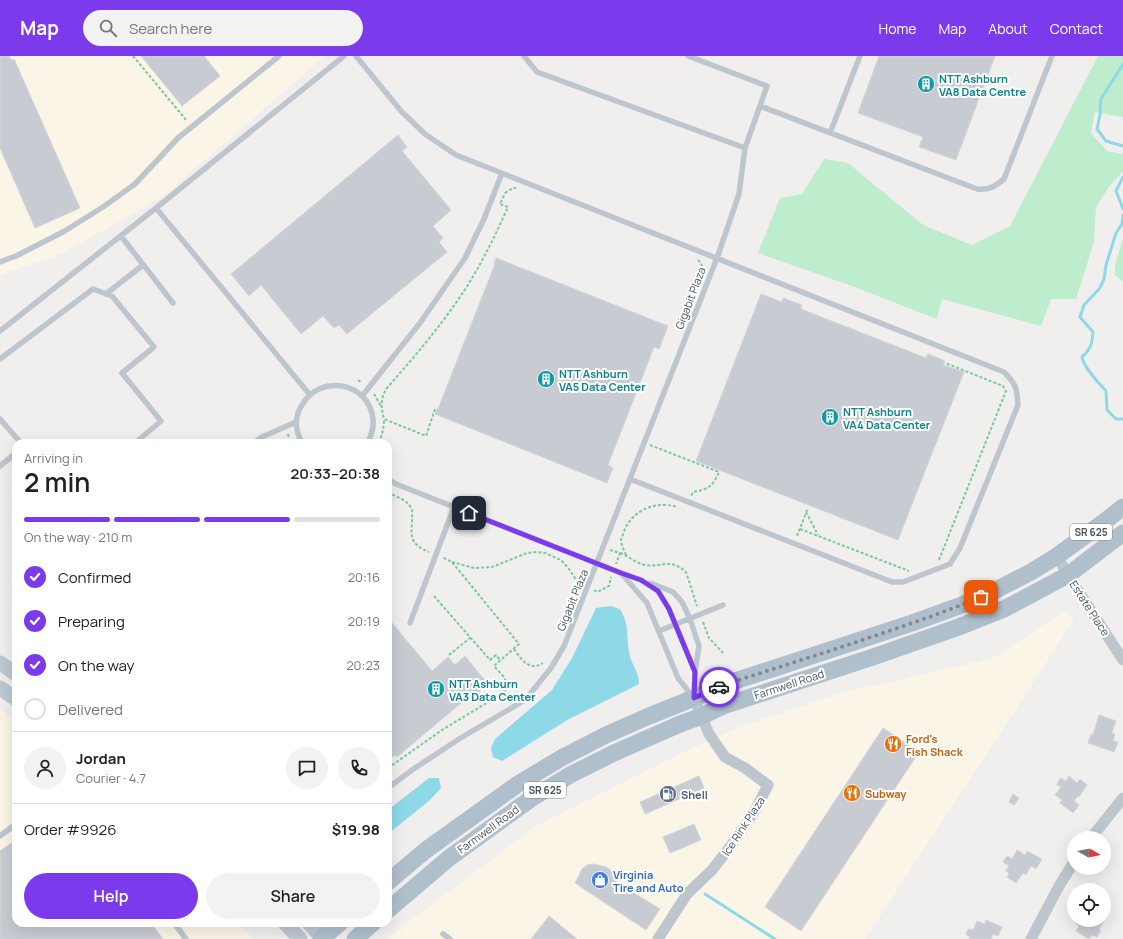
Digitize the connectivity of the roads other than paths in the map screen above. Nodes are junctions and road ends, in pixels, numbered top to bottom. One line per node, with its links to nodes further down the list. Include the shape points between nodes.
1 (280, 56): 15 (lane, via 178,138 135,184 63,232)
2 (344, 56): 12 (lane)
3 (356, 56): 11 (lane, via 401,111 425,134 456,155)
4 (524, 56): 10 (lane, via 538,72)
5 (688, 56): 8 (lane, Gigabit Plaza, via 767,86)
6 (860, 56): 9 (lane)
7 (1052, 56): 9 (lane, via 1004,179 996,186 977,189)
8 (760, 106): 9 (lane); 10 (lane, Gigabit Plaza)
9 (830, 133)
10 (745, 148): 14 (lane, Gigabit Plaza, via 739,194)
11 (502, 173): 14 (lane); 22 (lane, via 465,258 420,323)
12 (156, 208): 13 (lane); 21 (lane)
13 (121, 236): 16 (lane); 19 (lane)
14 (717, 258): 32 (lane, Gigabit Plaza); 32 (lane, via 1004,372 1013,381 1018,405 960,548 950,564 903,582 892,582)
15 (0, 262)
16 (143, 265): 17 (lane); 18 (lane)
17 (106, 294): 20 (lane, via 93,289); 26 (lane, via 112,296 154,347 122,373 161,421)
18 (173, 303)
19 (0, 331)
20 (0, 360)
21 (310, 395): 22 (lane, via 326,386 339,385); 24 (lane, via 299,410)
22 (362, 396): 29 (lane, via 369,406 373,419)
23 (0, 419): 25 (lane)
24 (296, 422): 27 (lane); 28 (lane)
25 (18, 439)
26 (140, 439)
27 (259, 439)
28 (300, 439)
29 (369, 439)
30 (12, 456): 31 (lane)
31 (0, 466)
32 (630, 479): 38 (lane, Gigabit Plaza)
33 (392, 482): 34 (lane)
34 (454, 507): 38 (lane); 44 (lane)
35 (1123, 507): 37 (main road, Farmwell Road / SR 625)
36 (1123, 533): 40 (main road, Farmwell Road / SR 625)
37 (1057, 556): 40 (street, Estate Place); 53 (main road, Farmwell Road / SR 625, via 992,592 959,606 726,684)
38 (597, 563): 39 (lane); 55 (lane, Gigabit Plaza, via 564,646 551,668 525,700)
39 (621, 573): 41 (lane); 46 (lane, via 647,603)
40 (1068, 575): 47 (street, Estate Place); 54 (main road, Farmwell Road / SR 625, via 1004,609 956,628 723,706)
41 (641, 580): 43 (lane, via 674,592); 45 (lane, via 658,591)
42 (723, 606): 43 (lane)
43 (690, 618): 45 (lane); 50 (lane, via 699,646)
44 (410, 623)
45 (675, 624): 46 (lane); 50 (lane)
46 (659, 631): 53 (lane, via 678,678)
47 (1123, 660)
48 (0, 662): 49 (main road)
49 (12, 671)
50 (695, 672): 53 (lane)
51 (0, 688): 52 (main road)
52 (12, 696)
53 (694, 698): 54 (street, Ice Rink Plaza); 61 (main road, Farmwell Road / SR 625, via 606,735 563,757 518,784 426,850)
54 (702, 716): 62 (main road, Farmwell Road / SR 625, via 614,753 557,782 449,858); 74 (street, Ice Rink Plaza, via 709,734 725,756 768,785 756,809 730,847 712,870 687,894)
55 (392, 785)
56 (1123, 798): 58 (street)
57 (12, 827): 59 (lane)
58 (1097, 831)
59 (0, 836)
60 (1067, 873): 75 (street)
61 (392, 879)
62 (392, 907)
63 (177, 927): 69 (lane)
64 (289, 927): 70 (main road)
65 (312, 927): 71 (main road)
66 (336, 927): 71 (main road)
67 (368, 927): 72 (main road)
68 (443, 934): 73 (lane)
69 (186, 939)
70 (300, 939)
71 (322, 939)
72 (355, 939)
73 (450, 939)
74 (658, 939)
75 (1031, 939)

